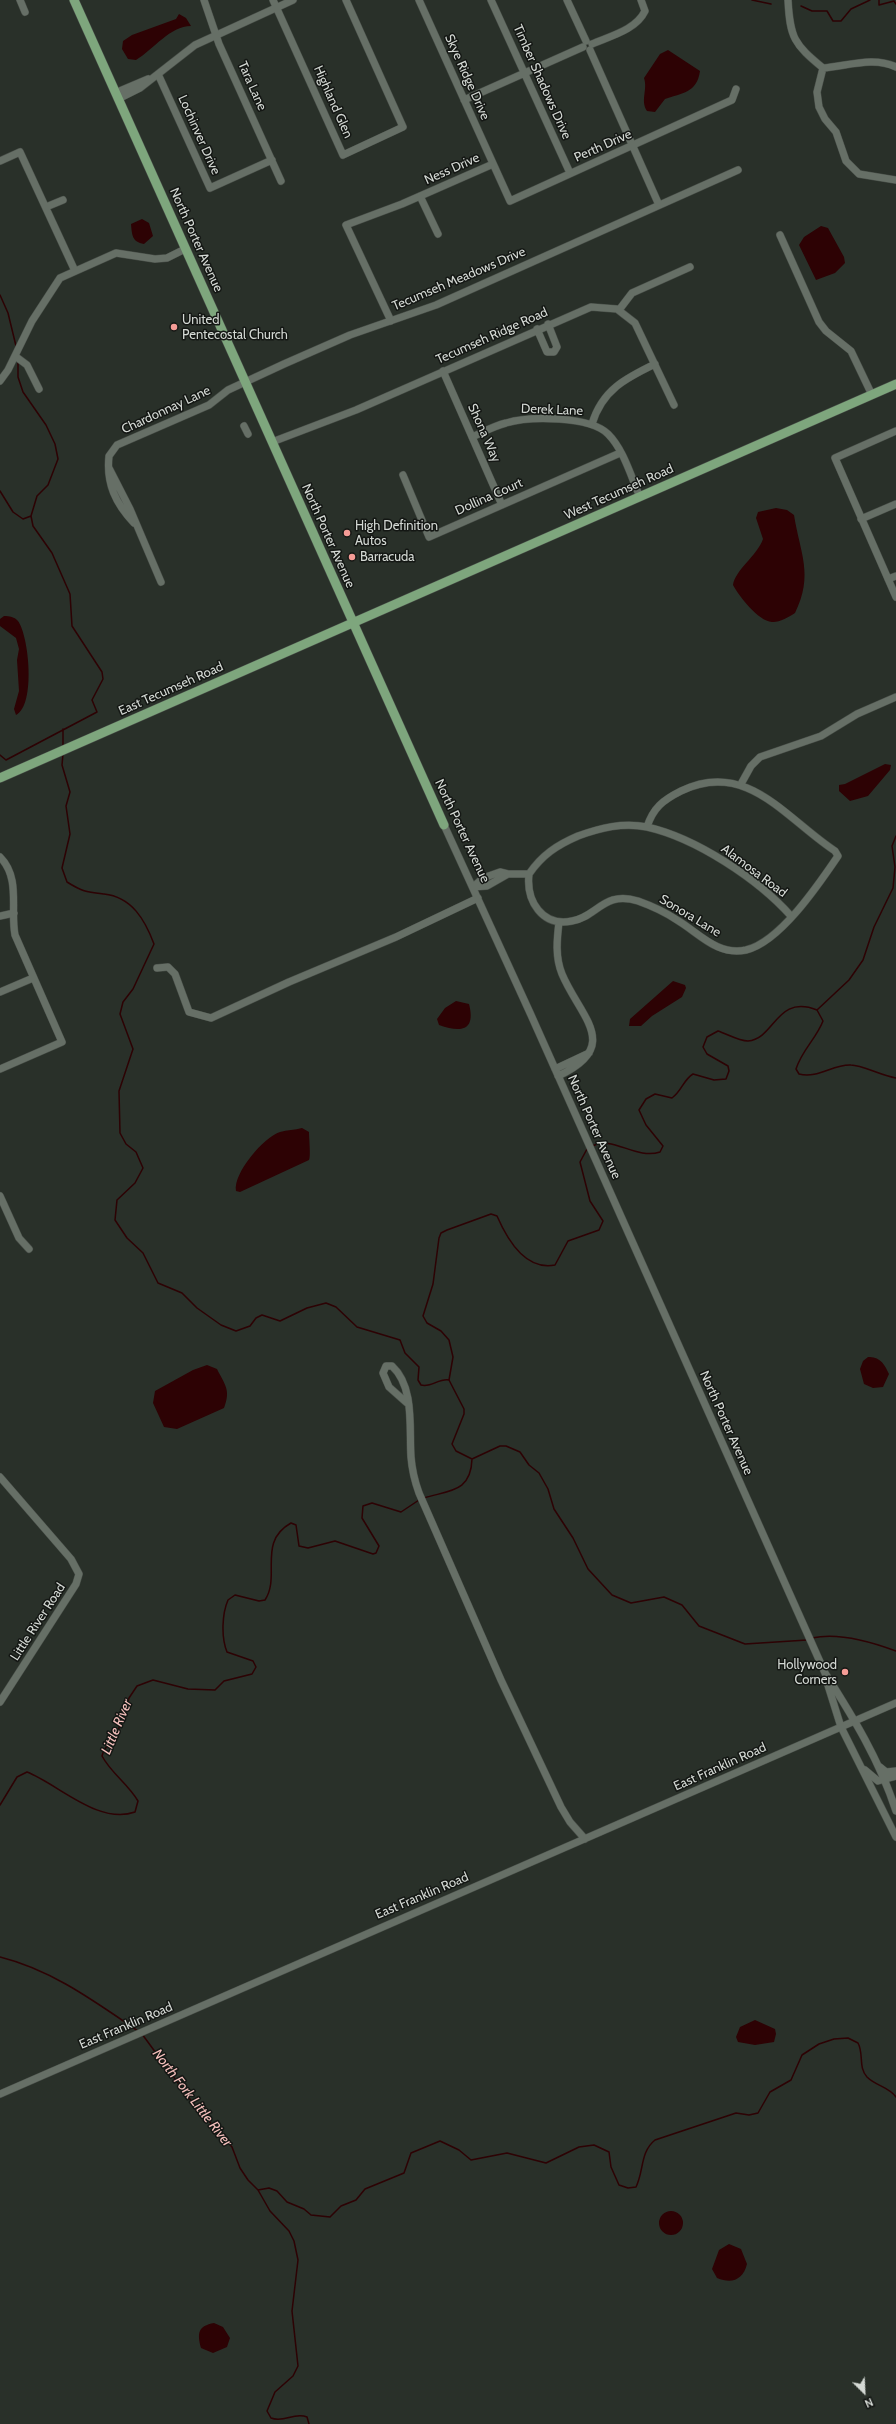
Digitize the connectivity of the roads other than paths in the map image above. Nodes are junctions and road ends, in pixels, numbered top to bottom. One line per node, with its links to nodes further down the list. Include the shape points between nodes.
1 (20, 0): 13 (street)
2 (74, 0): 21 (main road, North Porter Avenue)
3 (204, 0): 14 (street, Tara Lane)
4 (274, 0): 12 (street, Highland Glen)
5 (293, 0): 12 (street)
6 (346, 0): 12 (street, Highland Glen, via 403,127 343,155)
7 (419, 0): 22 (street, Skye Ridge Drive)
8 (491, 0): 18 (street, Timber Shadows Drive)
9 (568, 0): 15 (street)
10 (641, 0): 15 (street, via 645,11 634,25)
11 (788, 0): 17 (street, via 789,23 801,50)
12 (277, 7): 14 (street)
13 (25, 12)
14 (216, 35): 19 (street, via 195,46); 24 (street, Tara Lane)
15 (588, 45): 18 (street); 23 (street)
16 (896, 67): 17 (street, via 886,62)
17 (823, 68): 29 (street, via 817,92 819,107 836,132 846,161 859,174)
18 (524, 73): 22 (street); 28 (street, Timber Shadows Drive)
19 (157, 75): 21 (street); 24 (street, Lochinver Drive, via 210,188)
20 (736, 89): 23 (street, Perth Drive, via 732,100)
21 (117, 96): 37 (main road, North Porter Avenue)
22 (464, 100): 26 (street, Skye Ridge Drive)
23 (632, 145): 28 (street, Perth Drive); 33 (street)
24 (272, 160): 30 (street, Tara Lane)
25 (0, 161): 34 (street, via 20,152)
26 (493, 164): 28 (street, Perth Drive, via 510,201); 31 (street, Ness Drive)
27 (738, 170): 33 (street, Tecumseh Meadows Drive)
28 (570, 173)
29 (896, 180)
30 (282, 181)
31 (420, 196): 35 (street); 41 (street, Ness Drive, via 346,226)
32 (62, 200): 34 (street)
33 (659, 205): 41 (street, Tecumseh Meadows Drive, via 436,305)
34 (46, 207): 39 (street)
35 (438, 234)
36 (780, 235): 51 (street, via 819,322 851,351)
37 (185, 249): 39 (street, via 160,259 116,253); 48 (main road, North Porter Avenue)
38 (690, 267): 40 (street, via 632,293)
39 (75, 271): 44 (street, via 54,284)
40 (619, 310): 42 (street, Tecumseh Ridge Road, via 610,307 591,307); 45 (street, Tecumseh Ridge Road, via 636,322)
41 (390, 321): 48 (street, Tecumseh Meadows Drive, via 335,341)
42 (548, 324): 43 (street, Tecumseh Ridge Road); 43 (street, via 557,347 554,352 547,352)
43 (536, 329): 46 (street, Tecumseh Ridge Road)
44 (18, 355): 47 (street); 50 (street, via 27,365)
45 (655, 364): 52 (street, Tecumseh Ridge Road); 53 (street, via 632,374 615,386 600,405)
46 (443, 371): 57 (street, Shona Way); 58 (street, Tecumseh Ridge Road, via 349,413)
47 (1, 380)
48 (245, 382): 58 (main road, North Porter Avenue); 67 (street, Chardonnay Lane, via 228,390 209,405 117,446 109,456 109,468)
49 (896, 384): 51 (main road, West Tecumseh Road)
50 (39, 389)
51 (872, 395): 61 (main road, West Tecumseh Road)
52 (674, 405)
53 (592, 424): 57 (street, Derek Lane, via 581,421 517,420); 59 (street, Derek Lane, via 609,435)
54 (244, 426): 56 (street)
55 (896, 431): 64 (street, via 835,458)
56 (248, 434)
57 (472, 437): 63 (street, Shona Way)
58 (272, 442): 69 (main road, North Porter Avenue)
59 (620, 453): 61 (street, Derek Lane); 63 (street, Dollina Court)
60 (403, 475): 63 (street, Dollina Court, via 429,537)
61 (640, 497): 69 (main road, West Tecumseh Road)
62 (896, 504): 64 (street)
63 (502, 505)
64 (861, 519): 66 (street)
65 (896, 576): 66 (street)
66 (888, 579): 68 (street)
67 (161, 582)
68 (896, 597)
69 (353, 623): 71 (main road, East Tecumseh Road); 73 (main road, North Porter Avenue)
70 (896, 696): 72 (street, via 857,714 822,736 760,757 751,766)
71 (0, 778)
72 (741, 784): 74 (street, via 714,781 684,790 658,805); 81 (street, Sonora Lane, via 792,817 838,856)
73 (444, 825): 77 (street, North Porter Avenue)
74 (647, 827): 76 (street, Alamosa Road, via 620,825 569,840 552,848); 81 (street, Alamosa Road, via 710,854 758,887)
75 (0, 857): 79 (street, via 12,882)
76 (529, 874): 77 (street, via 508,874 487,886); 82 (street, via 527,887 533,905 546,917)
77 (473, 887): 78 (street, North Porter Avenue)
78 (478, 898): 83 (street, via 211,1018 190,1012 175,974 168,967); 88 (street, North Porter Avenue)
79 (14, 913): 80 (street); 84 (street, via 15,935)
80 (0, 916)
81 (791, 916): 82 (street, Sonora Lane, via 756,947 736,951 706,943 678,920 657,909 625,898 603,903 580,919)
82 (559, 922): 86 (street, via 557,954 562,973 591,1027 592,1044)
83 (157, 968)
84 (33, 978): 85 (street); 87 (street, via 62,1042)
85 (0, 992)
86 (589, 1053): 88 (street); 89 (street, via 575,1069)
87 (0, 1069)
88 (555, 1069): 89 (street, North Porter Avenue)
89 (558, 1076): 94 (street, North Porter Avenue)
90 (0, 1196): 91 (street, via 19,1238)
91 (29, 1249)
92 (407, 1403): 92 (street, via 401,1376 392,1366 386,1366 383,1373 386,1383); 106 (street, via 412,1468 419,1493 501,1680 561,1807)
93 (0, 1477): 95 (street, Little River Road, via 71,1559 80,1574)
94 (825, 1673): 97 (street, North Porter Avenue); 98 (street, North Porter Avenue)
95 (0, 1702)
96 (896, 1703): 97 (street, East Franklin Road)
97 (855, 1721): 98 (street, East Franklin Road); 100 (street, North Porter Avenue)
98 (841, 1727): 99 (street, North Porter Avenue); 106 (street, East Franklin Road)
99 (853, 1754): 103 (street, via 872,1777 878,1781); 105 (street, North Porter Avenue)
100 (879, 1765): 101 (street, via 886,1772); 103 (street, North Porter Avenue)
101 (896, 1771)
102 (896, 1776): 103 (street)
103 (886, 1780): 104 (street, North Porter Avenue)
104 (896, 1811)
105 (896, 1837)
106 (585, 1839): 107 (street, East Franklin Road)
107 (0, 2094)

